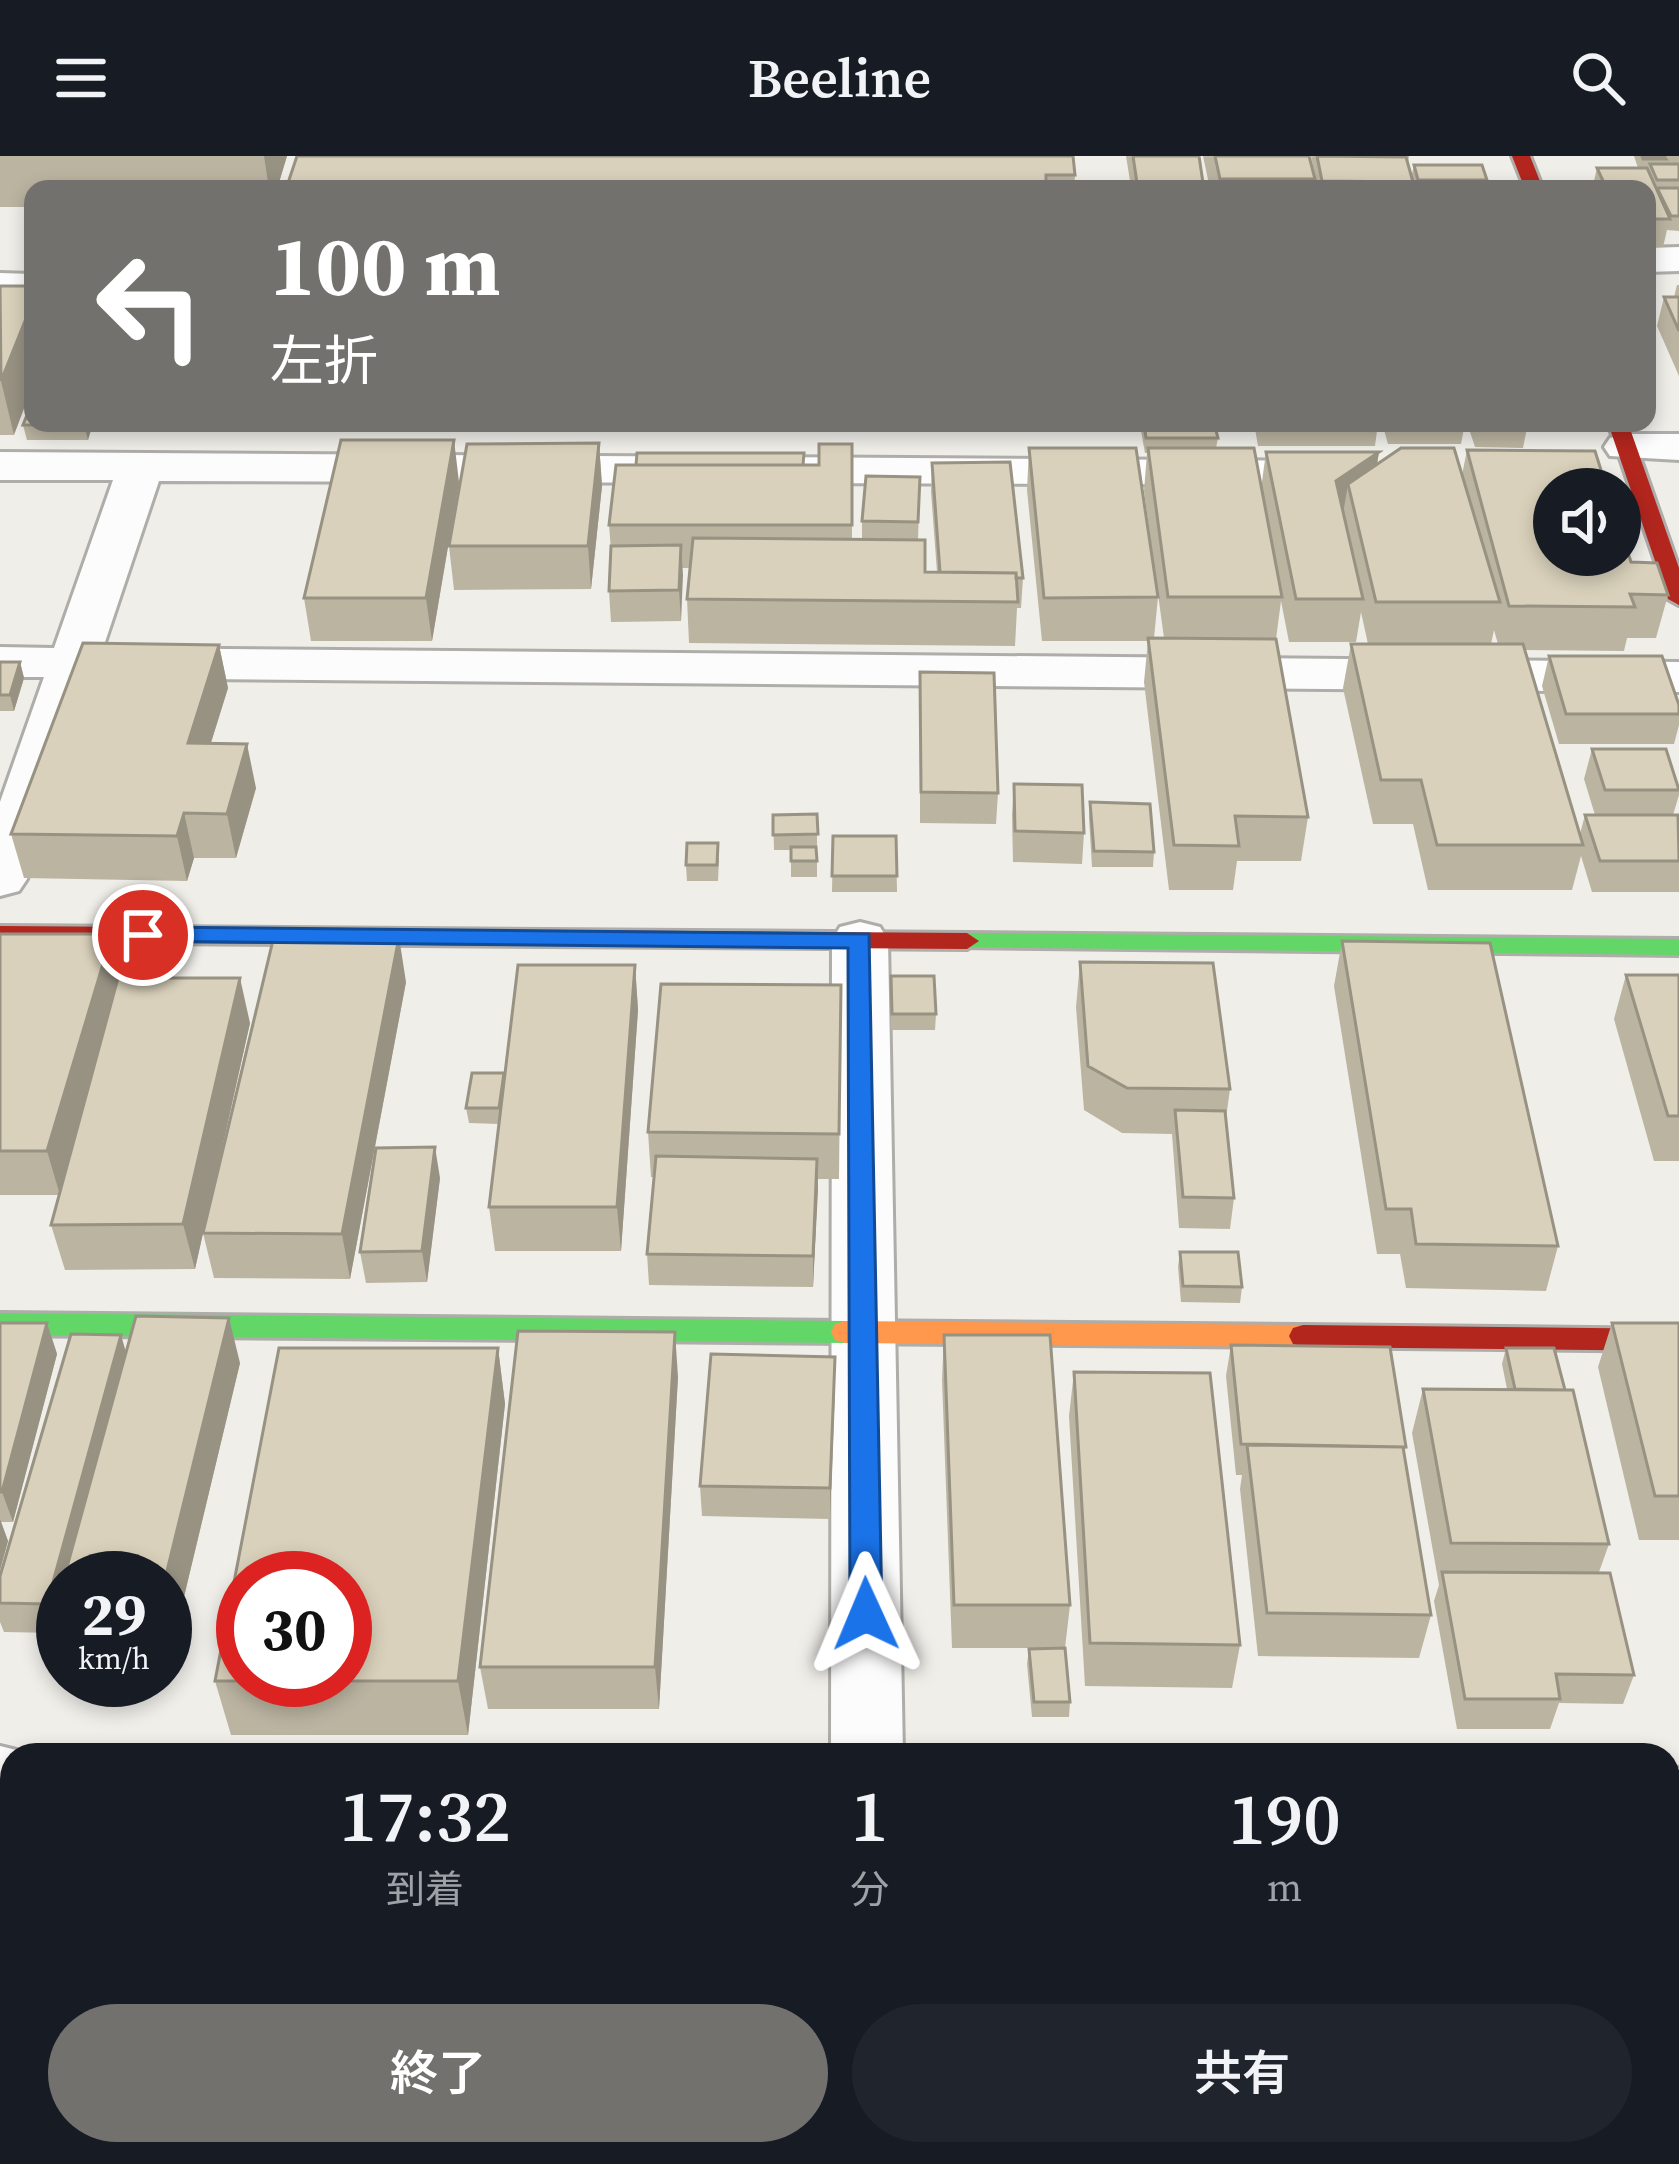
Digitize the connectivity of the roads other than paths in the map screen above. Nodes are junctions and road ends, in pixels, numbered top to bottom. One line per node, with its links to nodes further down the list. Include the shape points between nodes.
1 (573, 432): 7 (street)
2 (1679, 447): 3 (street)
3 (1627, 449): 5 (street); 9 (street)
4 (0, 466): 6 (street)
5 (1601, 468)
6 (140, 469): 7 (street); 11 (street)
7 (568, 471): 8 (street)
8 (1376, 475)
9 (1679, 599)
10 (0, 662): 11 (street)
11 (70, 663): 12 (street); 13 (street)
12 (1679, 677)
13 (0, 879)
14 (0, 934): 15 (street)
15 (860, 940): 16 (street); 18 (street)
16 (1679, 946)
17 (0, 1324): 18 (street)
18 (863, 1333): 19 (street); 20 (street)
19 (1679, 1340)
20 (867, 1743)

